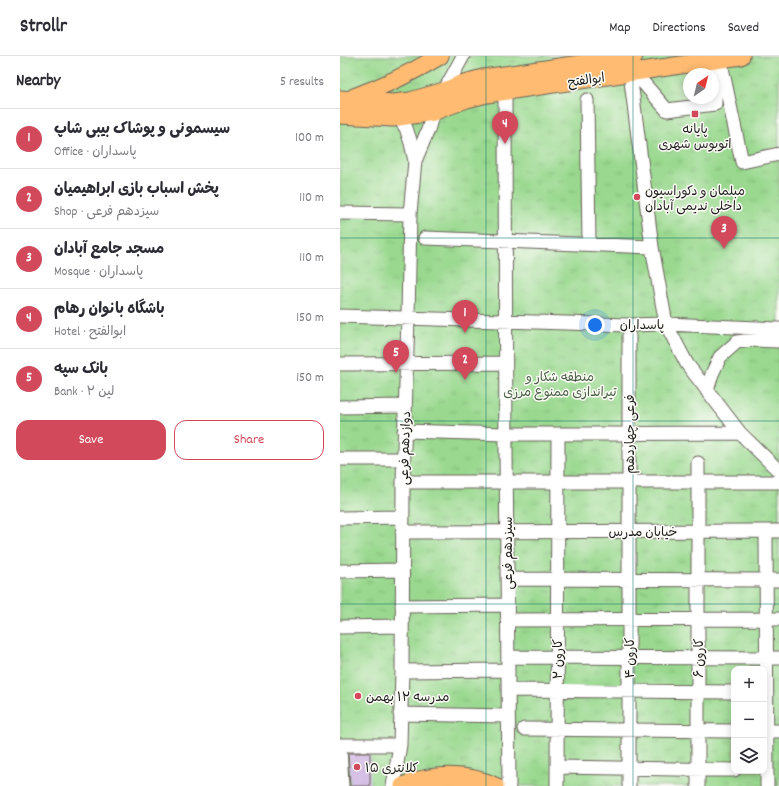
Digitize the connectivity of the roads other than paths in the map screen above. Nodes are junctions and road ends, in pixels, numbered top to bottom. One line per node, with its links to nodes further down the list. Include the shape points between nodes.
1 (440, 56): 9 (main road, via 400,78)
2 (463, 56): 8 (street)
3 (741, 56): 4 (main road, ابوالفتح)
4 (720, 59): 5 (main road, ابوالفتح); 6 (street, via 715,71 715,104 667,110); 14 (street, via 742,162)
5 (691, 60): 6 (main road, ابوالفتح)
6 (629, 63): 7 (main road, ابوالفتح); 8 (main road, ابوالفتح, via 483,78); 21 (street)
7 (505, 91): 11 (main road, ابوالفتح, via 467,99); 19 (street, سیزدهم فرعی)
8 (444, 92): 9 (main road, ابوالفتح, via 392,103); 11 (main road)
9 (344, 99)
10 (587, 100): 20 (street)
11 (433, 112): 13 (main road, ابوالفتح); 15 (street, دوازدهم فرعی)
12 (340, 115): 13 (main road, ابوالفتح)
13 (398, 117): 15 (street, via 406,128)
14 (779, 154)
15 (415, 161): 17 (street, دوازدهم فرعی)
16 (340, 213): 17 (street)
17 (410, 214): 23 (street, دوازدهم فرعی)
18 (425, 238): 19 (street)
19 (505, 241): 20 (street); 24 (street, سیزدهم فرعی)
20 (589, 244): 21 (street)
21 (652, 247): 25 (street)
22 (340, 316): 23 (street, پاسداران)
23 (408, 317): 24 (street, پاسداران); 29 (street, دوازدهم فرعی)
24 (505, 320): 25 (street, پاسداران); 30 (street, سیزدهم فرعی)
25 (666, 324): 26 (street, پاسداران); 32 (street, via 687,364)
26 (779, 329)
27 (629, 336): 38 (street, فرعی چهاردهم)
28 (779, 341): 32 (street, via 737,342 720,357)
29 (407, 363): 30 (street); 31 (street); 34 (street, دوازدهم فرعی)
30 (505, 363): 36 (street, سیزدهم فرعی)
31 (340, 364)
32 (707, 391): 39 (street)
33 (340, 406): 34 (street)
34 (405, 406): 35 (street, دوازدهم فرعی)
35 (404, 430): 36 (street); 41 (street, دوازدهم فرعی)
36 (506, 434): 37 (street); 45 (street, سیزدهم فرعی)
37 (558, 434): 38 (street); 46 (street, کارون ۲)
38 (629, 434): 39 (street); 47 (street, فرعی چهاردهم)
39 (740, 434): 43 (street)
40 (340, 459): 41 (street)
41 (403, 459): 44 (street, دوازدهم فرعی)
42 (698, 463): 48 (street, کارون ۶)
43 (779, 471)
44 (403, 482): 45 (street); 50 (street, دوازدهم فرعی)
45 (506, 482): 46 (street); 52 (street, سیزدهم فرعی)
46 (559, 482): 47 (street); 53 (street, کارون ۲)
47 (629, 482): 48 (street); 54 (street, فرعی چهاردهم)
48 (698, 482): 49 (street); 55 (street, کارون ۶)
49 (779, 482)
50 (402, 517): 51 (street); 57 (street, دوازدهم فرعی)
51 (340, 518)
52 (506, 531): 53 (street, خیابان مدرس); 57 (street, خیابان مدرس); 60 (street, سیزدهم فرعی)
53 (558, 531): 54 (street, خیابان مدرس); 61 (street, کارون ۲)
54 (629, 531): 55 (street, خیابان مدرس); 62 (street, کارون ۴)
55 (698, 531): 56 (street, خیابان مدرس); 63 (street, کارون ۶)
56 (773, 531): 64 (street)
57 (402, 532): 59 (street, دوازدهم فرعی)
58 (340, 570): 59 (street)
59 (402, 570): 66 (street, دوازدهم فرعی)
60 (507, 579): 61 (street); 65 (street, سیزدهم فرعی)
61 (558, 579): 62 (street); 70 (street, کارون ۲)
62 (629, 579): 63 (street); 71 (street, کارون ۴)
63 (698, 580): 64 (street); 67 (street, کارون ۶)
64 (773, 580): 68 (street)
65 (507, 604): 66 (street); 69 (street, سیزدهم فرعی)
66 (402, 606): 72 (street, دوازدهم فرعی)
67 (698, 619): 68 (street); 71 (street); 76 (street, کارون ۶)
68 (773, 619): 77 (street)
69 (507, 620): 70 (street); 78 (street, سیزدهم فرعی)
70 (558, 620): 71 (street); 74 (street, کارون ۲)
71 (629, 620): 75 (street, کارون ۴)
72 (402, 626): 73 (street); 79 (street, دوازدهم فرعی)
73 (340, 627)
74 (557, 657): 75 (street); 78 (street); 81 (street, کارون ۲)
75 (629, 658): 76 (street); 82 (street, کارون ۴)
76 (698, 658): 77 (street); 83 (street, کارون ۶)
77 (773, 658): 85 (street)
78 (508, 664): 79 (street); 80 (street, سیزدهم فرعی)
79 (402, 671): 86 (street, دوازدهم فرعی)
80 (508, 690): 81 (street); 87 (street, سیزدهم فرعی)
81 (557, 690): 82 (street); 89 (street, کارون ۲)
82 (629, 691): 83 (street); 90 (street, کارون ۴)
83 (698, 692): 84 (street); 91 (street, کارون ۶)
84 (731, 692)
85 (770, 693): 93 (street)
86 (400, 714): 87 (street); 95 (street, دوازدهم فرعی)
87 (507, 716): 105 (street, سیزدهم فرعی)
88 (524, 729): 89 (street)
89 (557, 729): 90 (street); 96 (street, کارون ۲)
90 (629, 730): 91 (street); 97 (street, کارون ۴)
91 (698, 731): 92 (street); 98 (street, کارون ۶)
92 (731, 731)
93 (770, 731): 100 (street)
94 (340, 745): 95 (street); 101 (street)
95 (400, 745): 102 (street, دوازدهم فرعی)
96 (557, 767): 97 (street); 106 (street, کارون ۲)
97 (629, 768): 98 (street); 107 (street, کارون ۴)
98 (698, 769): 99 (street); 108 (street, کارون ۶)
99 (731, 770)
100 (770, 771): 109 (street)
101 (342, 786)
102 (393, 786)
103 (403, 786): 104 (main road, via 437,777 477,780)
104 (495, 786)
105 (509, 786)
106 (557, 786)
107 (629, 786)
108 (698, 786)
109 (767, 786)

